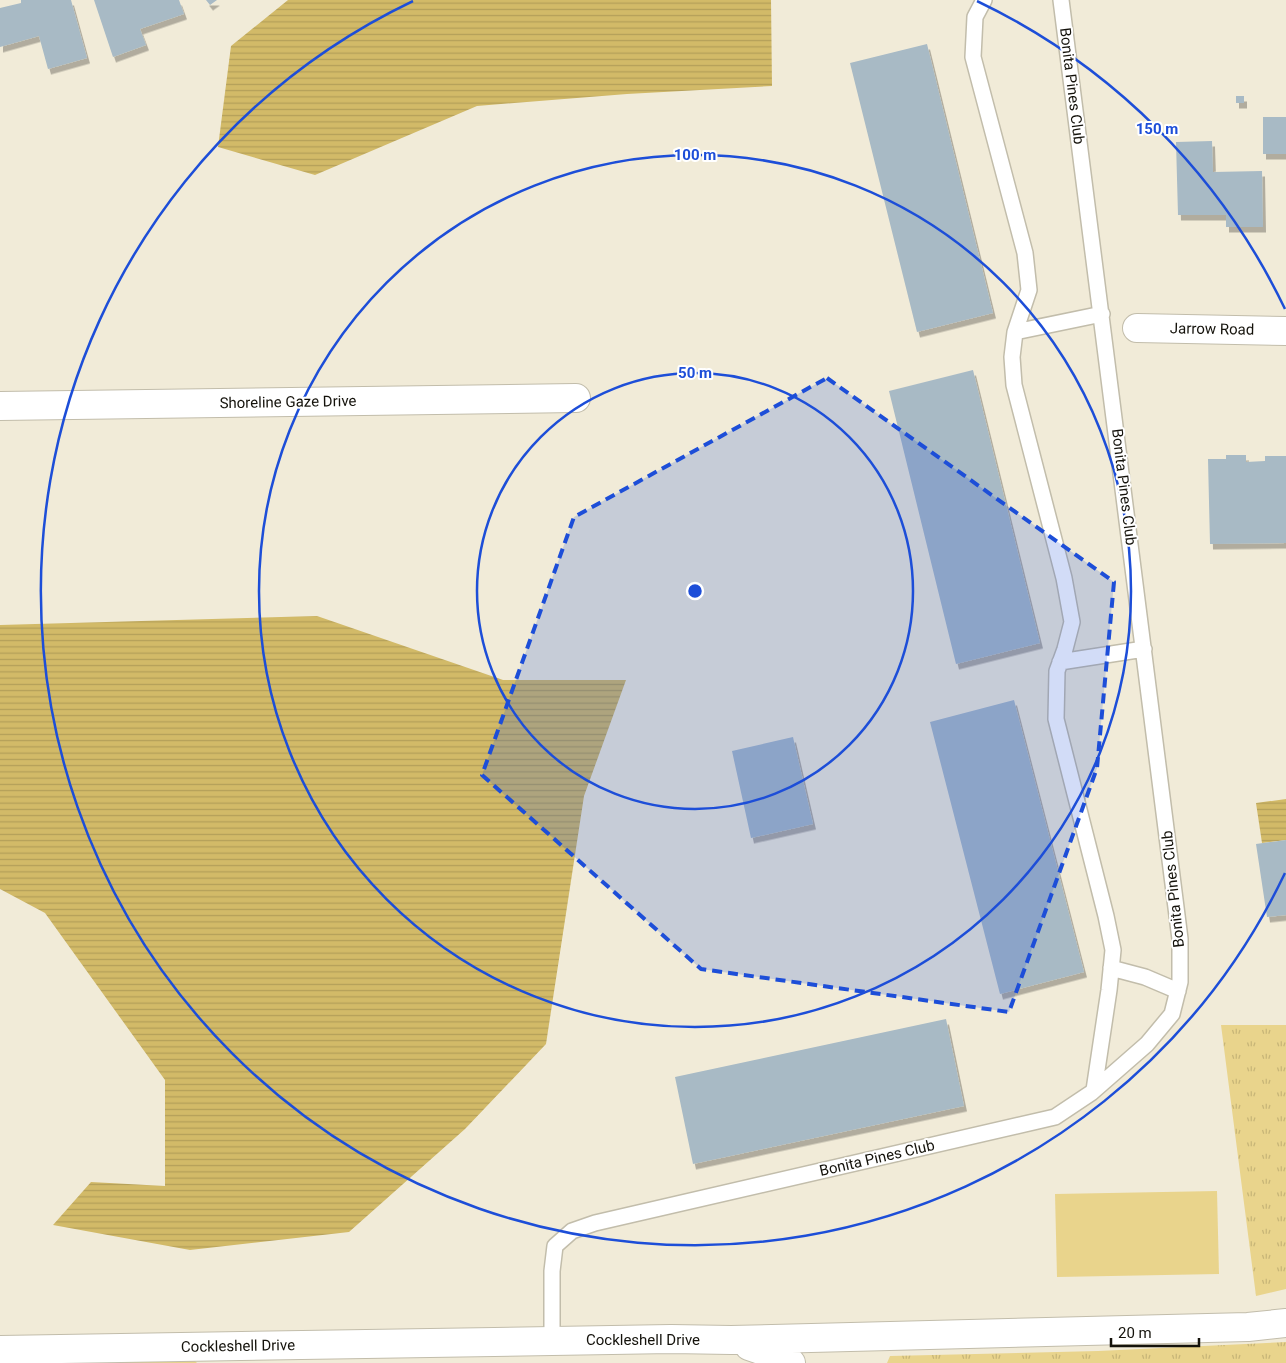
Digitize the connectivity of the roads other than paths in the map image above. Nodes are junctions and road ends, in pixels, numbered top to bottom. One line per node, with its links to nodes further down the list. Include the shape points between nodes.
1 (984, 0): 6 (lane, via 975,17 973,57 1025,253 1029,290)
2 (1061, 0): 3 (lane, Bonita Pines Club)
3 (1102, 314): 6 (lane); 9 (lane, Bonita Pines Club)
4 (1137, 328): 5 (street, Jarrow Road)
5 (1286, 331)
6 (1015, 332): 10 (lane, via 1012,357 1014,385 1064,578 1072,622)
7 (576, 398): 8 (street, Shoreline Gaze Drive)
8 (0, 406)
9 (1144, 649): 10 (lane); 12 (lane, Bonita Pines Club, via 1180,939)
10 (1060, 662): 11 (lane, via 1056,719 1106,916 1113,950)
11 (1111, 968): 12 (lane, via 1145,976); 13 (lane)
12 (1178, 991): 13 (lane, Bonita Pines Club, via 1172,1014 1146,1044)
13 (1094, 1090): 17 (lane, Bonita Pines Club, via 1055,1117 595,1222 572,1231 555,1246)
14 (1286, 1323): 15 (street, Cockleshell Drive, via 1248,1327)
15 (731, 1340): 17 (street, Cockleshell Drive, via 671,1339); 18 (street)
16 (0, 1350): 17 (street, Cockleshell Drive)
17 (552, 1352)
18 (791, 1363)

